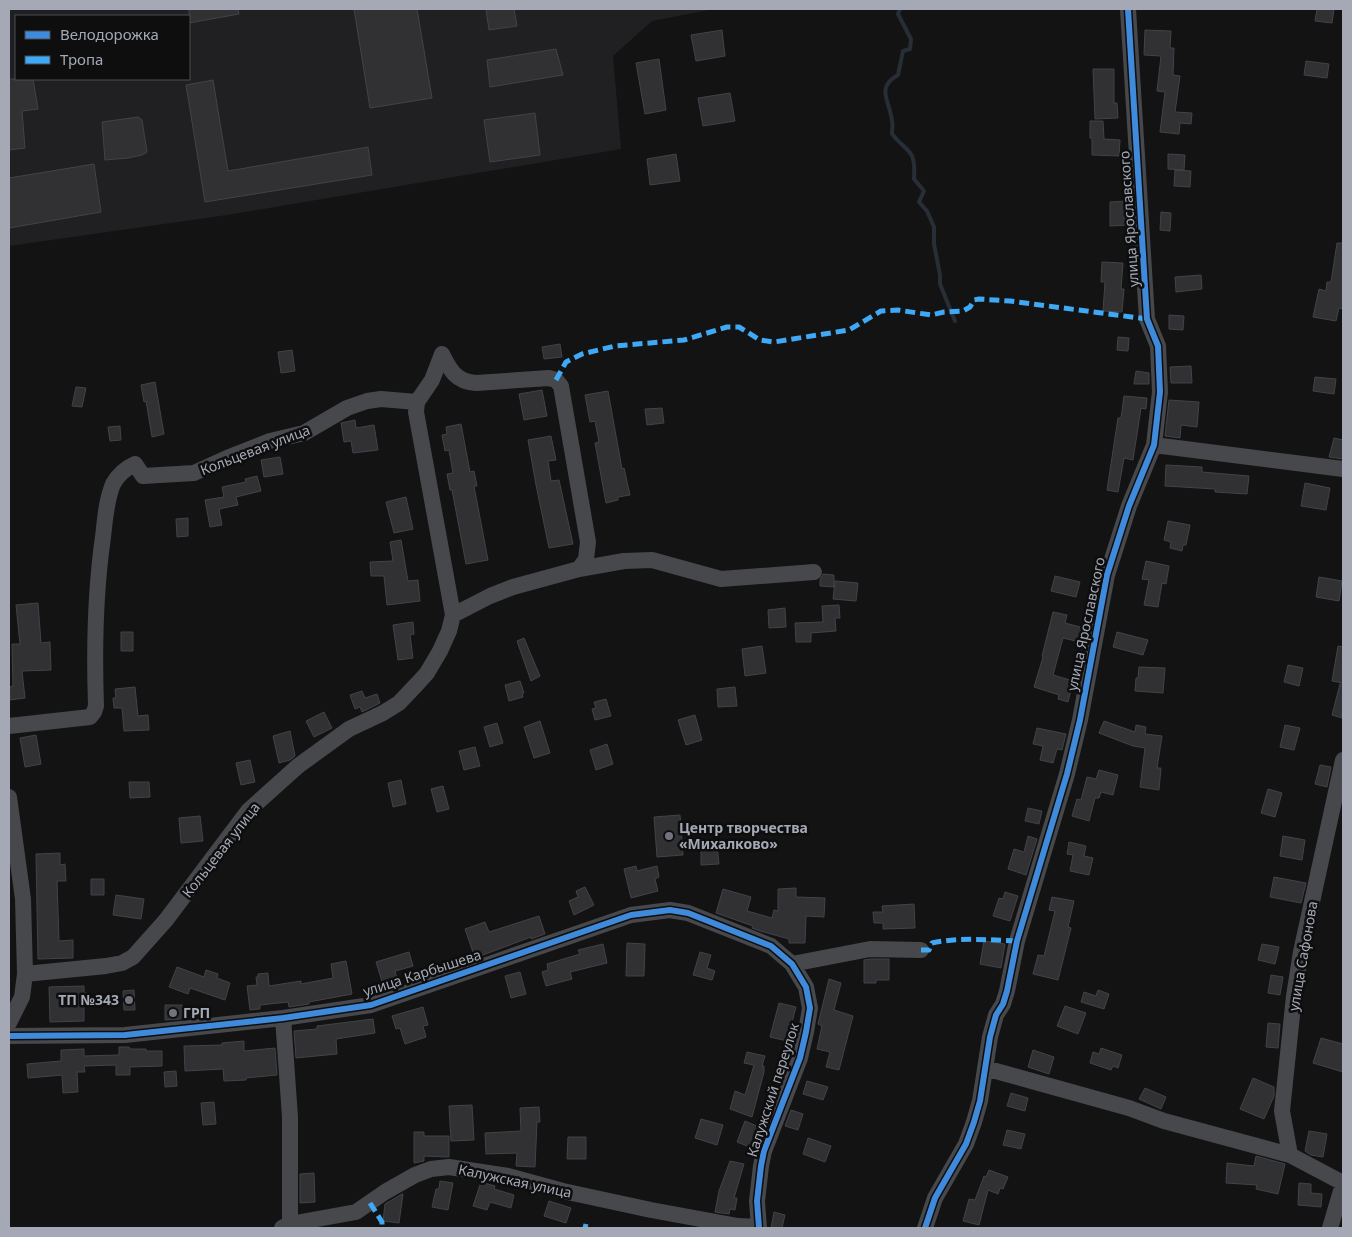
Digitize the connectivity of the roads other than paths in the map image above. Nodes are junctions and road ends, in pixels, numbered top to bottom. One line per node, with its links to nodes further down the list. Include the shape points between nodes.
1 (1128, 9): 3 (street, улица Ярославского, via 1147,319 1158,346 1160,392)
2 (417, 402): 5 (street, via 432,380 442,354 454,375 467,381 556,380 561,386 588,542 586,559); 7 (street, Кольцевая улица, via 416,420); 8 (street, Кольцевая улица, via 381,399 354,405 308,431 270,441 194,473 142,476 135,464 121,473 108,501 99,567 94,712 90,717)
3 (1154, 445): 4 (street); 17 (street, улица Ярославского, via 1129,506 1107,575 1067,774 1017,941 1007,991 991,1031)
4 (1343, 469)
5 (578, 569): 6 (street, via 639,559 722,579); 7 (street, via 513,587)
6 (814, 572)
7 (453, 616): 13 (street, Кольцевая улица, via 440,651 427,673 400,703 349,729 298,766 248,811 166,920 133,957 106,966)
8 (9, 726)
9 (1343, 760): 18 (street, улица Сафонова, via 1294,996 1282,1111)
10 (9, 798): 13 (street, via 24,899)
11 (920, 950): 12 (street, via 870,949)
12 (792, 964): 14 (street, улица Карбышева, via 771,946 696,916 679,911 657,911 612,921 371,1005); 21 (street, Калужский переулок, via 809,995 810,1014 800,1058 764,1151 758,1191)
13 (24, 974): 15 (street, via 22,996)
14 (283, 1018): 16 (street, улица Карбышева, via 124,1034); 20 (street, via 290,1116)
15 (9, 1023)
16 (9, 1036)
17 (985, 1068): 18 (street); 22 (street, улица Ярославского, via 966,1144 935,1198)
18 (1290, 1154): 19 (street)
19 (1343, 1183): 23 (street)
20 (286, 1226): 21 (street, Калужская улица, via 356,1212 415,1175 450,1167 508,1176 563,1192 651,1210)
21 (758, 1228)
22 (925, 1228)
23 (1330, 1228)

